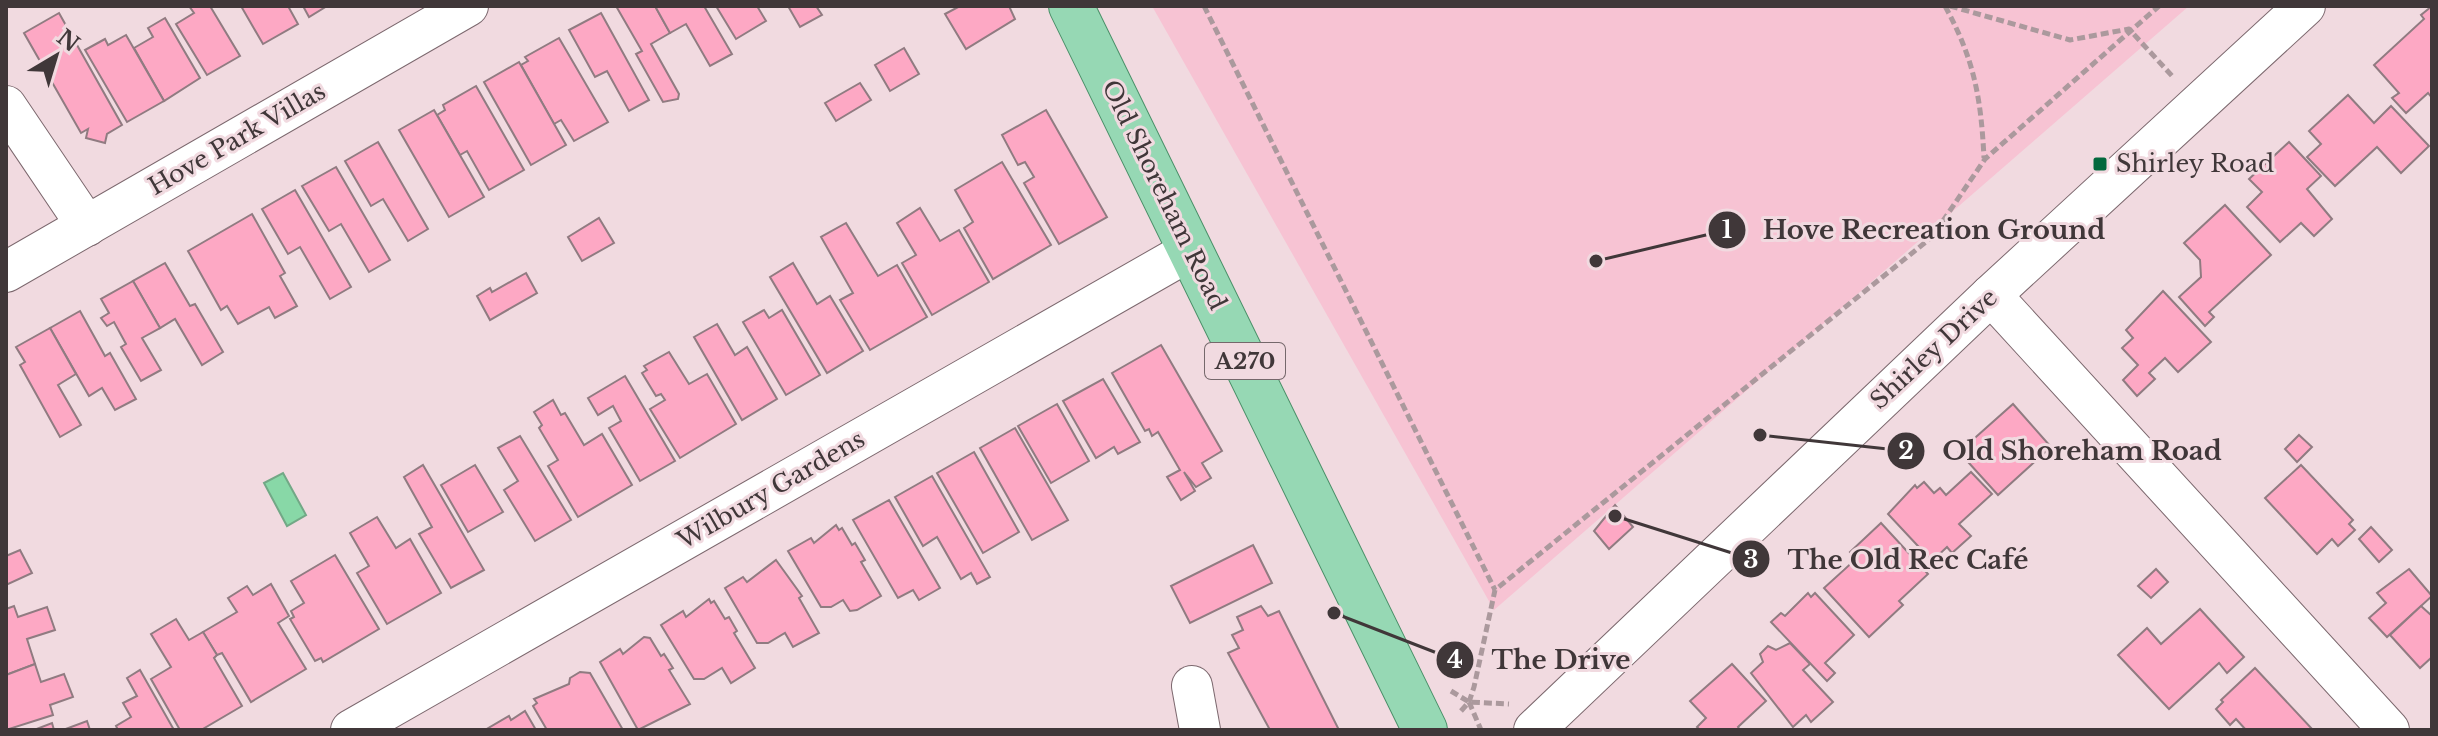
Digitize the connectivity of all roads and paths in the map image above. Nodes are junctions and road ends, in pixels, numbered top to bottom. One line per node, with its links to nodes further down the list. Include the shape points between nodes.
1 (468, 6): 11 (street, Hove Park Villas)
2 (1071, 6): 12 (main road, Old Shoreham Road / A270)
3 (1204, 6): 15 (path)
4 (1948, 6): 7 (path, via 2070,40); 10 (path, via 1967,46)
5 (2159, 6): 7 (path)
6 (2305, 6): 8 (street, Shirley Drive)
7 (2129, 29): 8 (path); 10 (path)
8 (2198, 104): 14 (street, Shirley Drive)
9 (6, 106): 11 (street)
10 (1985, 159): 15 (path, via 1932,237)
11 (87, 226): 13 (street, Hove Park Villas)
12 (1191, 250): 17 (main road, Old Shoreham Road / A270); 20 (street, Wilbury Gardens)
13 (6, 272)
14 (1991, 295): 19 (street, Shirley Drive); 24 (street)
15 (1495, 590): 18 (path)
16 (1192, 686): 21 (street)
17 (1405, 692): 18 (path, via 1441,685); 22 (main road, Old Shoreham Road / A270)
18 (1469, 702): 19 (path); 23 (path)
19 (1546, 718)
20 (351, 730)
21 (1200, 730)
22 (1425, 730)
23 (1481, 730)
24 (2389, 730)

